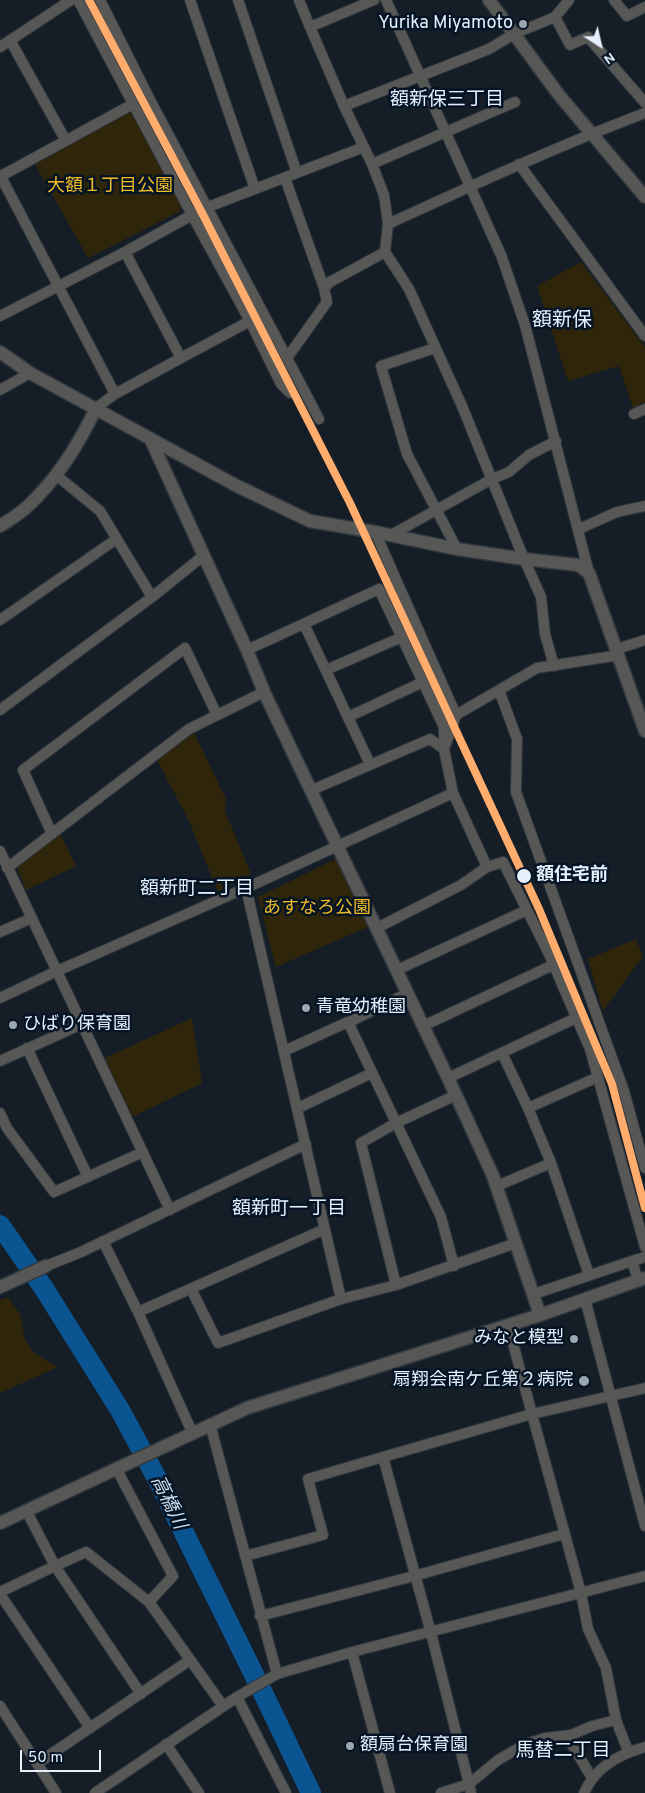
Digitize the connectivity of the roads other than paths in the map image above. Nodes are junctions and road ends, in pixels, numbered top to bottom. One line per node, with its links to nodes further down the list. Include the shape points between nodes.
1 (71, 0): 16 (street)
2 (78, 0): 20 (street)
3 (100, 0): 36 (street)
4 (190, 0): 34 (street)
5 (238, 0): 30 (street)
6 (299, 0): 14 (street)
7 (374, 0): 14 (street)
8 (386, 0): 18 (street)
9 (489, 0): 15 (street)
10 (569, 0): 13 (street)
11 (614, 0): 12 (street, via 627,16)
12 (645, 7)
13 (555, 17): 15 (street); 21 (street, via 570,45 588,37)
14 (310, 27): 22 (street)
15 (514, 34): 18 (street, via 489,49); 25 (street)
16 (10, 40): 17 (street); 26 (street)
17 (0, 47)
18 (420, 75): 22 (street); 24 (street)
19 (515, 102): 24 (street)
20 (133, 104): 26 (street); 37 (street)
21 (645, 104)
22 (344, 106): 27 (street)
23 (645, 113): 25 (street)
24 (446, 133): 28 (street); 33 (street)
25 (592, 133): 29 (street); 35 (street)
26 (66, 141): 31 (street)
27 (364, 147): 28 (street); 30 (street)
28 (372, 164): 38 (street, via 384,196)
29 (519, 164): 33 (street); 45 (street)
30 (297, 173): 32 (street)
31 (0, 176): 41 (street)
32 (284, 178): 34 (street); 42 (street)
33 (470, 186): 38 (street); 59 (street, via 501,255 525,325)
34 (255, 188): 36 (street)
35 (645, 197)
36 (208, 207): 37 (street); 49 (street)
37 (192, 215): 39 (street); 44 (street)
38 (388, 224): 40 (street)
39 (125, 252): 41 (street); 48 (street)
40 (385, 252): 42 (street); 46 (street, via 409,289)
41 (58, 286): 43 (street); 53 (street)
42 (324, 288): 49 (street, via 328,302)
43 (0, 316)
44 (250, 320): 48 (street); 52 (street, via 281,384)
45 (645, 336)
46 (435, 348): 61 (street); 63 (street, via 381,366 406,454)
47 (0, 352): 50 (street)
48 (181, 358): 53 (street)
49 (287, 358): 57 (street)
50 (30, 373): 51 (street); 54 (street)
51 (0, 390)
52 (290, 393)
53 (115, 394): 54 (street)
54 (96, 408): 58 (street); 60 (street, via 85,432)
55 (645, 409): 56 (street)
56 (634, 414)
57 (319, 419)
58 (150, 438): 66 (street, via 237,486 310,521); 70 (street)
59 (556, 441): 61 (street, via 529,454 509,472); 65 (street)
60 (56, 475): 64 (street, via 27,507); 68 (street, via 100,511)
61 (492, 479): 63 (street); 71 (street)
62 (645, 506): 65 (street, via 617,512)
63 (437, 510): 67 (street); 69 (street)
64 (0, 526)
65 (578, 529): 72 (street)
66 (375, 532): 67 (street); 86 (street)
67 (392, 535): 69 (street)
68 (115, 540): 73 (street); 74 (street)
69 (457, 549): 71 (street)
70 (203, 556): 73 (street); 79 (street)
71 (524, 559): 72 (street, via 578,565); 80 (street, via 541,597 544,634)
72 (589, 573): 78 (street)
73 (152, 597): 85 (street)
74 (0, 620)
75 (304, 624): 76 (street, via 379,589); 79 (street); 81 (street)
76 (402, 637): 81 (street); 82 (street)
77 (645, 640): 78 (street)
78 (617, 649): 80 (street, via 613,656); 89 (street)
79 (247, 650): 84 (street)
80 (554, 666): 83 (street, via 537,668)
81 (326, 670): 88 (street)
82 (423, 682): 88 (street); 90 (street, via 444,727)
83 (499, 690): 86 (street); 128 (street, via 517,740 516,792 624,1091)
84 (264, 692): 87 (street); 92 (street)
85 (0, 710)
86 (456, 714): 90 (street)
87 (217, 715): 94 (street, via 189,729); 94 (street, via 185,648 23,770)
88 (348, 717): 91 (street)
89 (645, 730)
90 (444, 749): 91 (street, via 430,739); 93 (street)
91 (370, 764): 92 (street)
92 (312, 790): 95 (street)
93 (453, 793): 95 (street); 97 (street)
94 (52, 834): 98 (street)
95 (338, 845): 99 (street); 102 (street)
96 (0, 851): 98 (street)
97 (487, 867): 100 (street, via 503,862); 102 (street, via 461,885)
98 (7, 868): 101 (street)
99 (246, 888): 106 (street); 114 (street)
100 (527, 910): 104 (street); 105 (street)
101 (32, 918): 103 (street); 106 (street)
102 (377, 928): 105 (street)
103 (0, 932)
104 (553, 964): 109 (street); 112 (street)
105 (397, 970): 107 (street)
106 (57, 971): 108 (street); 110 (street)
107 (408, 993): 111 (street); 112 (street)
108 (0, 998)
109 (576, 1018): 115 (street); 118 (street)
110 (82, 1024): 113 (street); 126 (street)
111 (345, 1024): 114 (street); 117 (street, via 348,1022)
112 (423, 1026): 119 (street)
113 (27, 1048): 116 (street); 129 (street)
114 (284, 1051): 121 (street)
115 (502, 1053): 119 (street); 122 (street)
116 (0, 1061)
117 (372, 1073): 121 (street); 124 (street)
118 (598, 1077): 122 (street); 135 (street)
119 (448, 1078): 120 (street)
120 (456, 1095): 124 (street); 130 (street)
121 (298, 1108): 125 (street)
122 (528, 1108): 127 (street)
123 (0, 1113): 129 (street, via 7,1128 54,1192)
124 (396, 1123): 139 (street, via 440,1217); 142 (street, via 361,1143)
125 (306, 1144): 131 (street); 132 (street)
126 (143, 1152): 129 (street); 131 (street)
127 (551, 1162): 130 (street); 140 (street)
128 (645, 1168)
129 (88, 1176)
130 (497, 1186): 134 (street)
131 (170, 1210): 133 (street)
132 (325, 1229): 144 (street); 146 (street)
133 (103, 1241): 138 (street); 148 (street)
134 (516, 1243): 139 (street); 145 (street)
135 (645, 1248)
136 (645, 1257): 137 (street)
137 (632, 1261): 140 (street); 141 (street)
138 (46, 1266): 143 (street)
139 (454, 1266): 142 (street)
140 (589, 1275): 145 (street)
141 (642, 1279): 147 (street)
142 (396, 1285): 146 (street)
143 (3, 1286)
144 (191, 1289): 146 (street, via 218,1344); 148 (street)
145 (534, 1294): 149 (street)
146 (341, 1299)
147 (585, 1299): 149 (street); 152 (street)
148 (138, 1312): 155 (street)
149 (540, 1315): 150 (street)
150 (508, 1325): 153 (street); 154 (street, via 247,1408)
151 (645, 1388): 152 (street)
152 (611, 1396): 153 (street); 160 (street)
153 (532, 1414): 156 (street); 161 (street)
154 (210, 1424): 155 (street); 162 (street)
155 (192, 1432): 157 (street)
156 (383, 1458): 162 (street, via 308,1479 323,1535); 164 (street)
157 (119, 1467): 158 (street); 168 (street, via 173,1576)
158 (26, 1510): 159 (street); 163 (street)
159 (0, 1523)
160 (645, 1526)
161 (564, 1534): 164 (street); 167 (street)
162 (245, 1556): 169 (street)
163 (56, 1566): 166 (street); 168 (street, via 86,1552); 174 (street)
164 (414, 1576): 169 (street); 170 (street)
165 (645, 1576): 167 (street)
166 (0, 1593): 179 (street)
167 (581, 1593): 170 (street); 178 (street, via 588,1629 606,1668)
168 (149, 1602): 172 (street)
169 (260, 1616): 173 (street)
170 (431, 1632): 171 (street); 186 (street)
171 (352, 1652): 173 (street); 191 (street)
172 (190, 1660): 174 (street); 177 (street)
173 (277, 1674): 175 (street)
174 (140, 1694): 179 (street)
175 (237, 1697): 177 (street); 190 (street)
176 (0, 1706): 184 (street)
177 (223, 1706): 181 (street)
178 (616, 1720): 180 (street); 183 (street)
179 (90, 1728): 184 (street)
180 (567, 1736): 185 (street); 186 (street, via 545,1738 524,1745 498,1760)
181 (166, 1744): 188 (street); 189 (street)
182 (645, 1747): 183 (street)
183 (628, 1751): 185 (street, via 609,1762)
184 (38, 1763): 187 (street)
185 (592, 1778): 193 (street)
186 (470, 1789): 192 (street)
187 (56, 1793)
188 (95, 1793)
189 (199, 1793)
190 (286, 1793)
191 (390, 1793)
192 (441, 1793)
193 (584, 1793)

